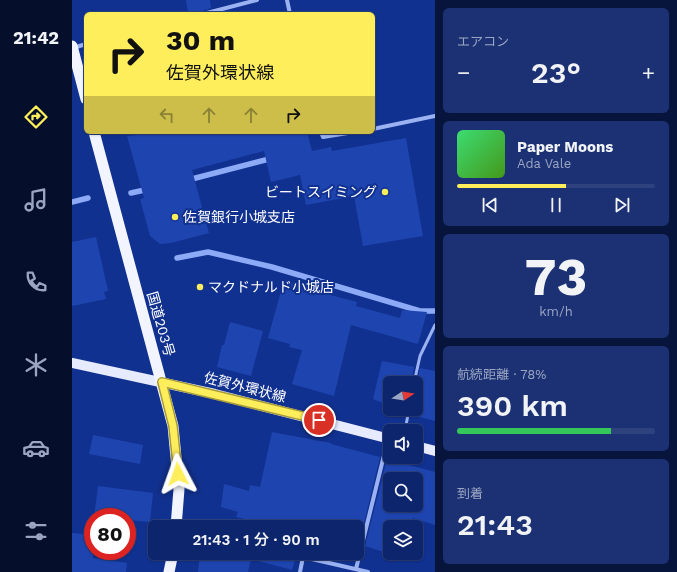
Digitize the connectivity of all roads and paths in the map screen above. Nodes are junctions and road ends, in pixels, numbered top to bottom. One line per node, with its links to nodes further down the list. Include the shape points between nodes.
1 (257, 0): 3 (street)
2 (287, 0): 4 (street)
3 (211, 12)
4 (290, 12)
5 (84, 44): 6 (street)
6 (72, 47): 7 (highway)
7 (84, 92)
8 (435, 116): 9 (street)
9 (375, 129)
10 (95, 134): 16 (highway, 国道203号)
11 (322, 134): 12 (street, via 323,137)
12 (342, 134)
13 (435, 326): 15 (lane, via 420,356)
14 (72, 362): 16 (main road, 佐賀外環状線)
15 (416, 376)
16 (162, 382): 17 (main road, 佐賀外環状線); 21 (highway, 国道203号, via 173,426 177,458 179,489)
17 (383, 437)
18 (423, 448): 19 (main road)
19 (435, 451)
20 (383, 463): 23 (street)
21 (177, 520)
22 (172, 560): 24 (highway)
23 (356, 569): 25 (street, via 303,557); 26 (street)
24 (170, 572)
25 (300, 572)
26 (368, 572)

